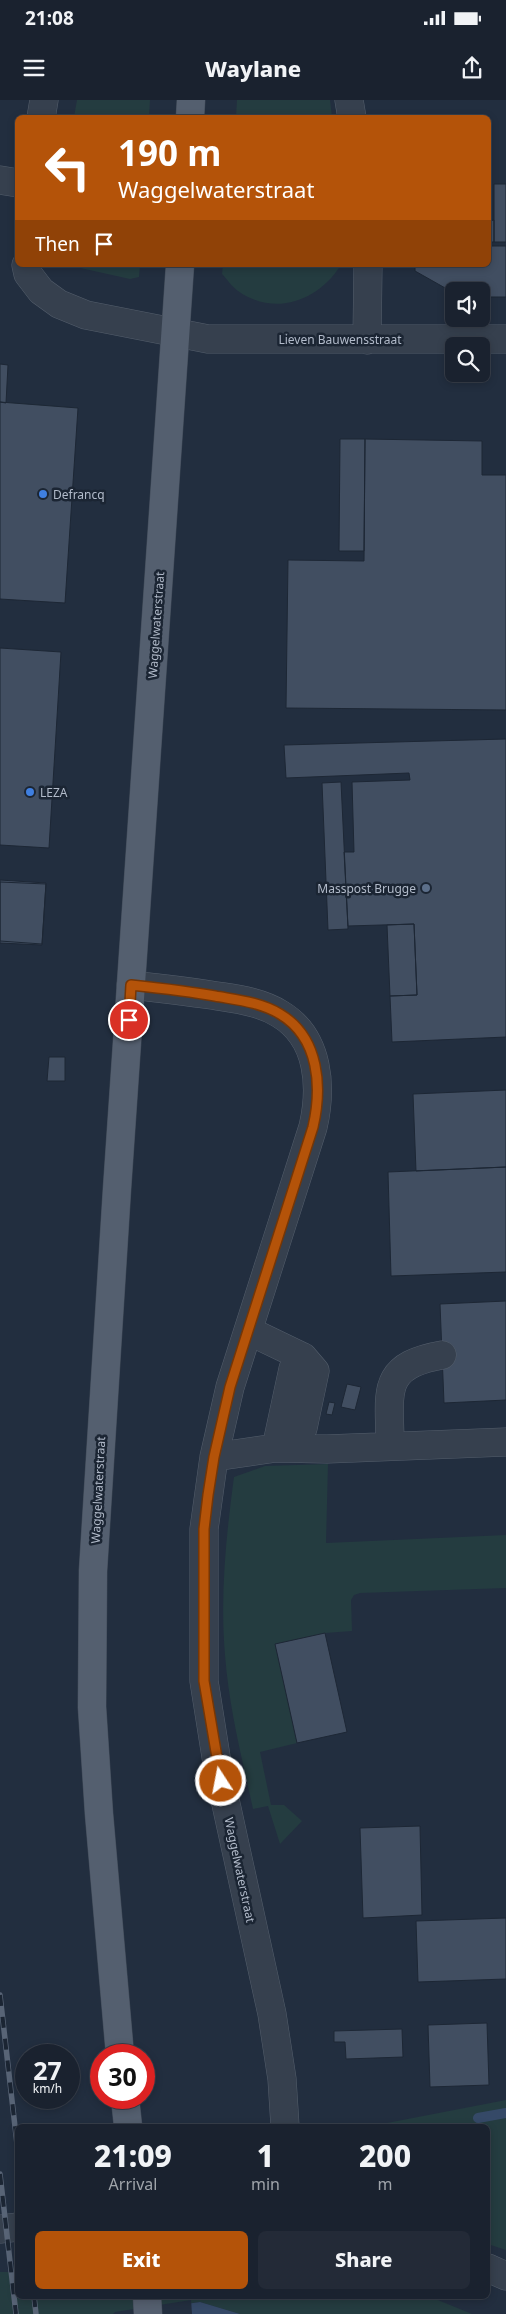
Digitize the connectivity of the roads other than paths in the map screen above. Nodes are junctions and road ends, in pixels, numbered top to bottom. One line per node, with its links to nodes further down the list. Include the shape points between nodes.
1 (44, 100): 4 (street)
2 (191, 100): 5 (main road)
3 (349, 100): 6 (street)
4 (42, 115)
5 (190, 115)
6 (352, 115)
7 (0, 180): 8 (street)
8 (15, 182)
9 (26, 267): 12 (street, Lieven Bauwensstraat, via 41,291 59,304 86,315)
10 (180, 267): 12 (main road, Waggelwaterstraat)
11 (368, 267): 14 (street)
12 (175, 332): 14 (street, Lieven Bauwensstraat, via 208,339); 15 (main road, Waggelwaterstraat)
13 (506, 339): 14 (street, Lieven Bauwensstraat)
14 (367, 340)
15 (131, 985): 16 (street, Waggelwaterstraat, via 241,1000 265,1007 282,1015 298,1031 308,1044 315,1064 319,1084 313,1127); 22 (main road, Waggelwaterstraat, via 93,1571 93,1717)
16 (249, 1331): 20 (street, via 303,1357 293,1369); 21 (street, Waggelwaterstraat, via 230,1387)
17 (442, 1355): 19 (street, via 422,1358 405,1366 395,1376 390,1393)
18 (506, 1442): 19 (street)
19 (390, 1446): 20 (street)
20 (276, 1448): 21 (street)
21 (214, 1457): 25 (street, Waggelwaterstraat, via 204,1529 204,1681 217,1763 272,2014)
22 (119, 2044)
23 (126, 2109): 24 (main road)
24 (128, 2124)
25 (285, 2124)
26 (15, 2227): 27 (street)
27 (0, 2229)
28 (490, 2269): 29 (street)
29 (506, 2276)
30 (146, 2299): 31 (main road)
31 (148, 2314)

